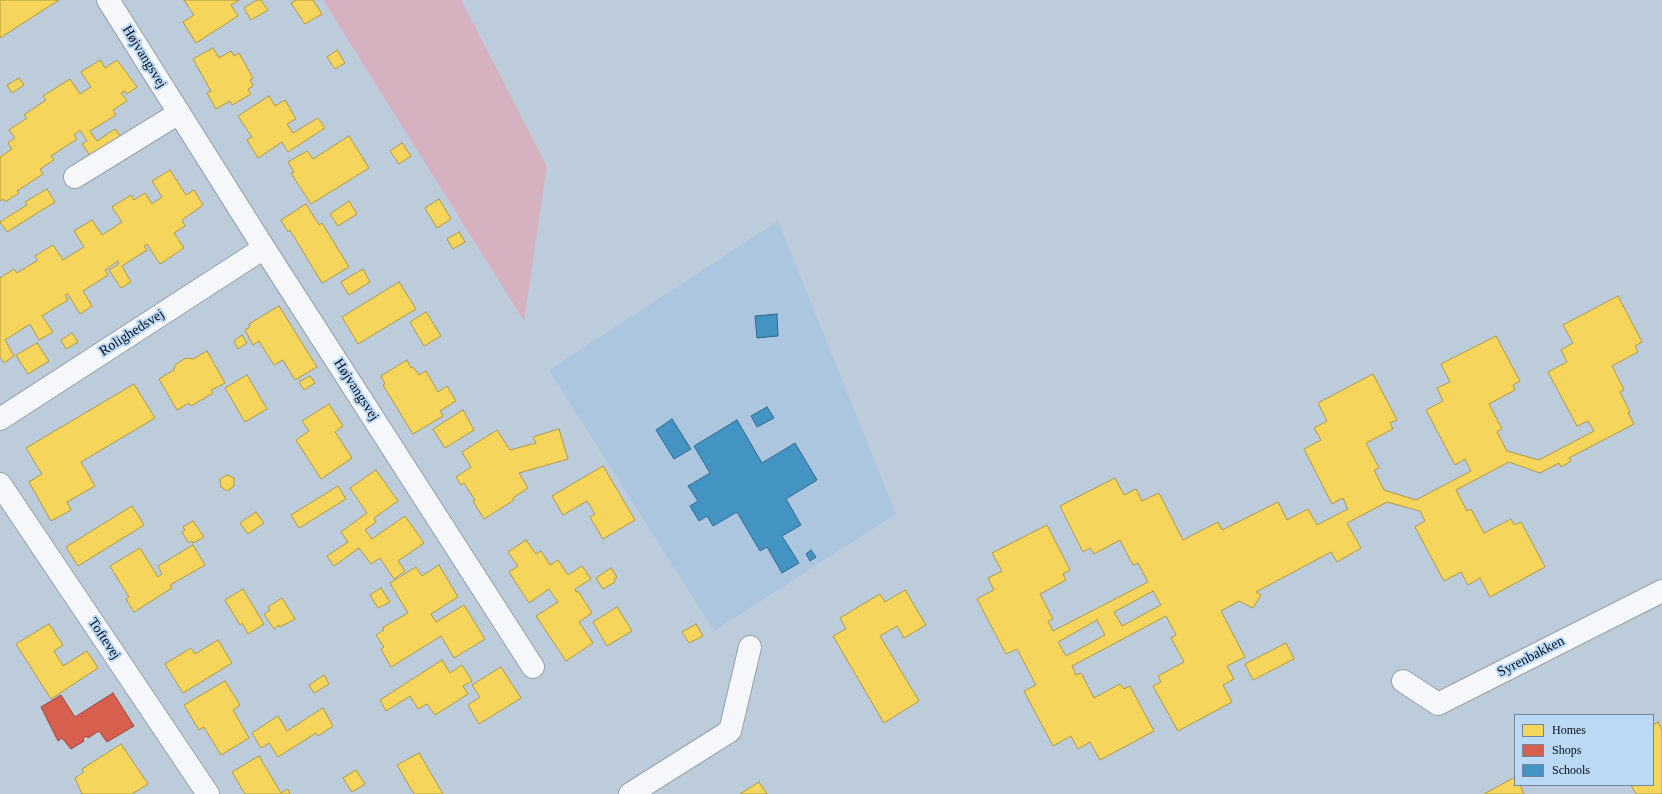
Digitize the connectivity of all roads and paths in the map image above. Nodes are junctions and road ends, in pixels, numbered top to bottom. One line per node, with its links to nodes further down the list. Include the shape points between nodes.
1 (108, 0): 2 (street, Højvangsvej)
2 (179, 113): 3 (street); 4 (street, Højvangsvej)
3 (75, 177)
4 (264, 248): 5 (street, Rolighedsvej); 9 (street, Højvangsvej)
5 (0, 419)
6 (0, 484): 11 (street, Toftevej)
7 (1662, 591): 10 (street, Syrenbakken, via 1438,704)
8 (750, 647): 12 (street, via 730,731)
9 (533, 667)
10 (1403, 681)
11 (208, 794)
12 (630, 794)

